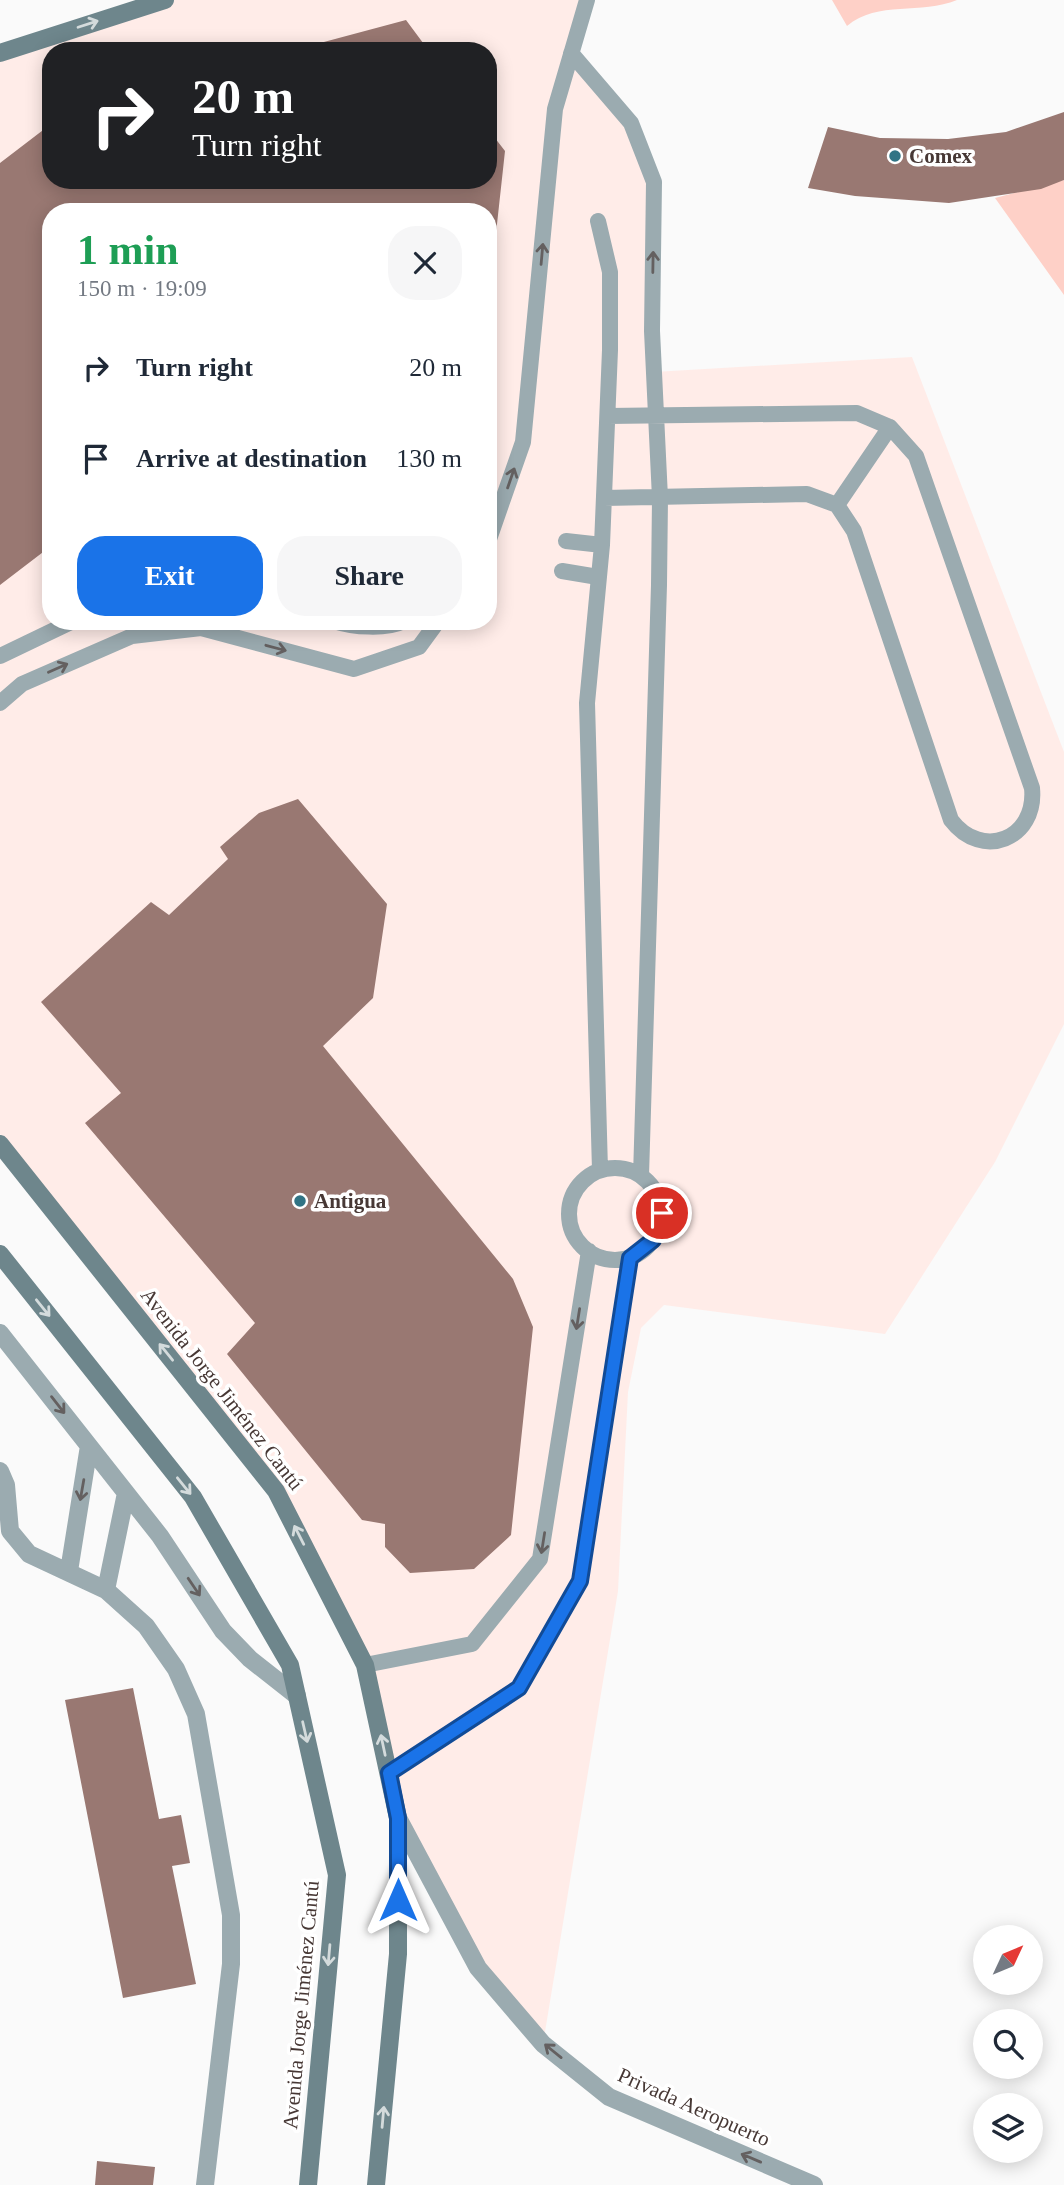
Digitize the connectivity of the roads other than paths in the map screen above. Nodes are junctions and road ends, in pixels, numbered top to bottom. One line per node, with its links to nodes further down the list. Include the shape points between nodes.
1 (165, 0): 3 (main road, one-way to 1)
2 (587, 0): 4 (lane)
3 (0, 53)
4 (571, 53): 6 (lane, one-way to 4, via 654,182 631,123); 12 (lane, one-way to 4, via 523,442 555,109)
5 (598, 221): 7 (lane, via 610,272)
6 (656, 415): 7 (lane); 8 (lane, via 857,413); 10 (lane)
7 (608, 416): 9 (lane)
8 (890, 426): 11 (lane); 11 (lane, via 916,456 1032,788 1034,806 1027,823 1012,834 980,842 962,835 951,820 854,531)
9 (604, 498): 10 (lane); 14 (lane)
10 (660, 498): 11 (lane, via 807,494); 27 (lane)
11 (836, 505)
12 (497, 516)
13 (566, 541): 14 (lane)
14 (602, 545): 16 (lane)
15 (562, 571): 16 (lane)
16 (598, 577): 25 (lane, via 587,703)
17 (54, 630): 21 (lane)
18 (184, 630): 22 (lane, one-way to 18, via 22,684 132,636)
19 (208, 630): 20 (lane, one-way to 20, via 354,669 419,647)
20 (431, 630)
21 (0, 656)
22 (0, 703)
23 (0, 1135): 26 (main road)
24 (0, 1144): 26 (main road, Avenida Jorge Jiménez Cantú)
25 (600, 1170): 27 (lane, via 621,1168); 28 (lane, via 577,1187 570,1200 571,1228)
26 (22, 1171): 37 (main road, Avenida Jorge Jiménez Cantú, one-way to 26, via 276,1491)
27 (642, 1176): 30 (lane, via 659,1198 662,1213 653,1240)
28 (589, 1251): 30 (lane, via 601,1258); 37 (lane, one-way to 37, via 540,1559 472,1644)
29 (0, 1254): 38 (main road, Avenida Jorge Jiménez Cantú, one-way to 38, via 193,1497 290,1665)
30 (630, 1258): 39 (lane, via 580,1581 519,1688)
31 (0, 1333): 32 (street, one-way to 32)
32 (89, 1446): 34 (street); 35 (street, one-way to 35)
33 (0, 1471): 35 (street, via 6,1485 10,1531 29,1554)
34 (126, 1493): 36 (street); 38 (street, one-way to 38, via 223,1631)
35 (69, 1571): 36 (street)
36 (106, 1590): 41 (street, via 146,1626 176,1669 195,1714 231,1915 231,1964)
37 (365, 1665): 39 (main road, Avenida Jorge Jiménez Cantú, one-way to 37)
38 (297, 1696): 42 (main road, Avenida Jorge Jiménez Cantú, one-way to 42, via 337,1875)
39 (389, 1773): 40 (main road, Avenida Jorge Jiménez Cantú)
40 (398, 1818): 43 (main road, Avenida Jorge Jiménez Cantú, one-way to 40, via 398,1954); 44 (street, Privada Aeropuerto, one-way to 40, via 609,2097 543,2044 478,1968)
41 (205, 2185)
42 (308, 2185)
43 (376, 2185)
44 (814, 2185)

